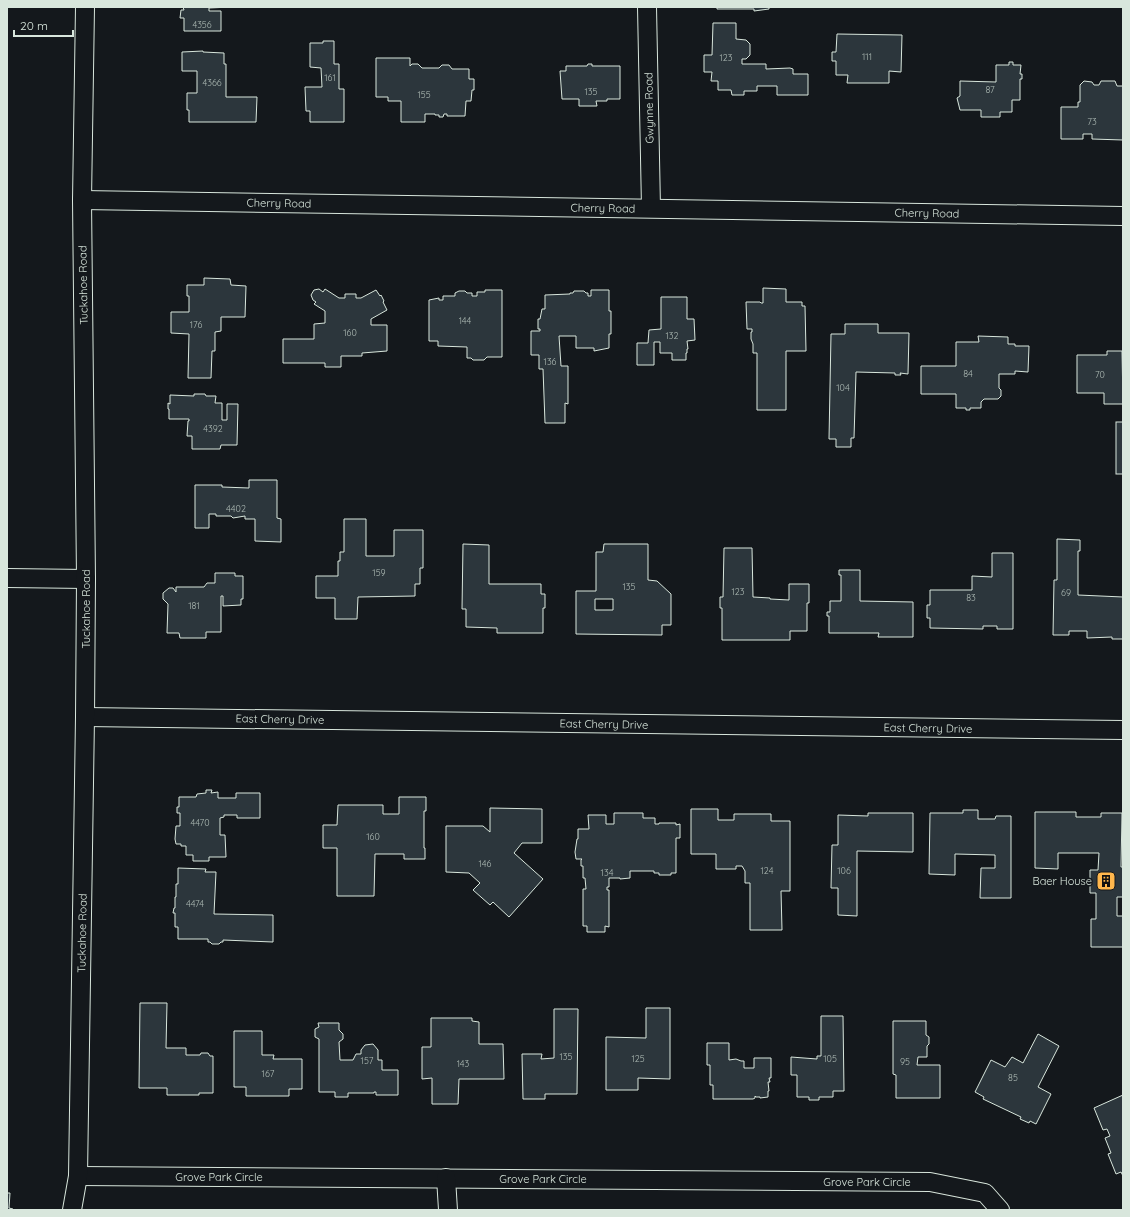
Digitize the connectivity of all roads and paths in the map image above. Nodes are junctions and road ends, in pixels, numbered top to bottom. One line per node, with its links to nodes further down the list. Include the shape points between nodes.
1 (85, 7): 3 (street, Tuckahoe Road)
2 (648, 7): 4 (street, Gwynne Road)
3 (82, 200): 4 (street, Cherry Road); 7 (street, Tuckahoe Road)
4 (651, 208): 5 (street, Cherry Road)
5 (1123, 216)
6 (7, 578): 7 (street)
7 (86, 579): 8 (street, Tuckahoe Road)
8 (85, 717): 9 (street, East Cherry Drive); 10 (street, Tuckahoe Road)
9 (1123, 730)
10 (78, 1176): 11 (street, Grove Park Circle); 12 (street, Tuckahoe Road)
11 (446, 1178): 13 (street); 14 (street, Grove Park Circle, via 930,1182 985,1193)
12 (72, 1210)
13 (448, 1210)
14 (1000, 1210)

